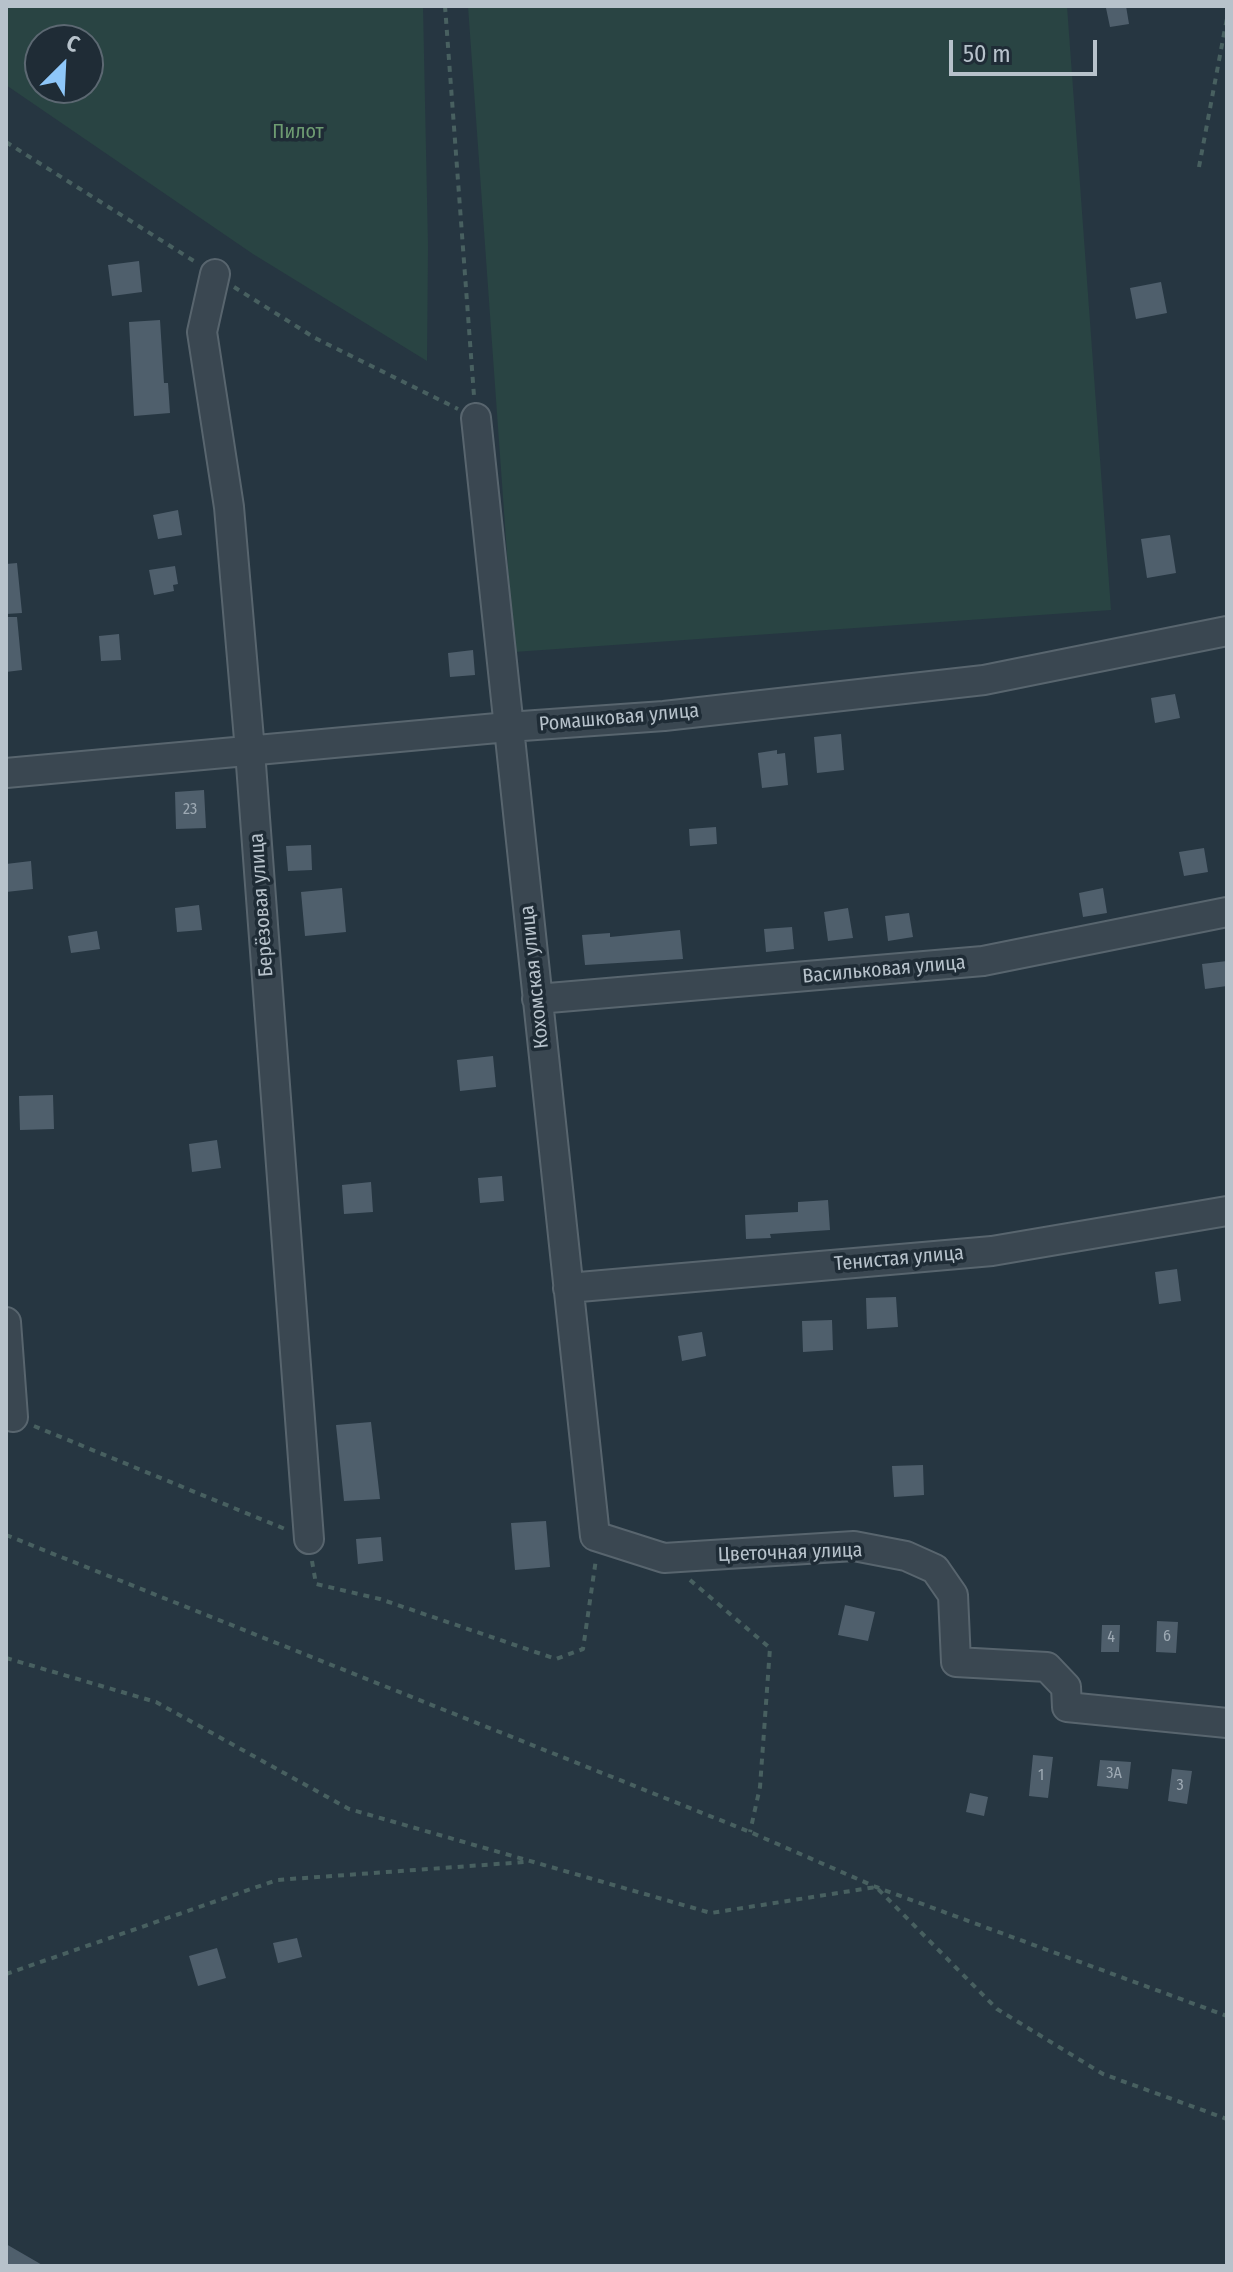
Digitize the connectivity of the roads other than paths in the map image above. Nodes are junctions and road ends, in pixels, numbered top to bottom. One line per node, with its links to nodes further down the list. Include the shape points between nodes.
1 (215, 274): 5 (street, Берёзовая улица, via 202,332 229,507)
2 (476, 418): 4 (street, Кохомская улица)
3 (1227, 631): 4 (street, Ромашковая улица, via 984,680 664,716)
4 (508, 727): 5 (street, Ромашковая улица); 8 (street, Кохомская улица)
5 (250, 751): 6 (street, Ромашковая улица); 14 (street, Берёзовая улица)
6 (6, 773)
7 (1227, 912): 8 (street, Васильковая улица, via 983,961)
8 (537, 999): 10 (street, Кохомская улица)
9 (1227, 1211): 10 (street, Тенистая улица, via 992,1251)
10 (568, 1288): 13 (street, Кохомская улица)
11 (6, 1322): 12 (street)
12 (13, 1417)
13 (595, 1536): 15 (street, Цветочная улица, via 664,1558 854,1546 906,1556 935,1569 953,1595 956,1662 1047,1667 1066,1687 1067,1707)
14 (309, 1539)
15 (1227, 1723)

